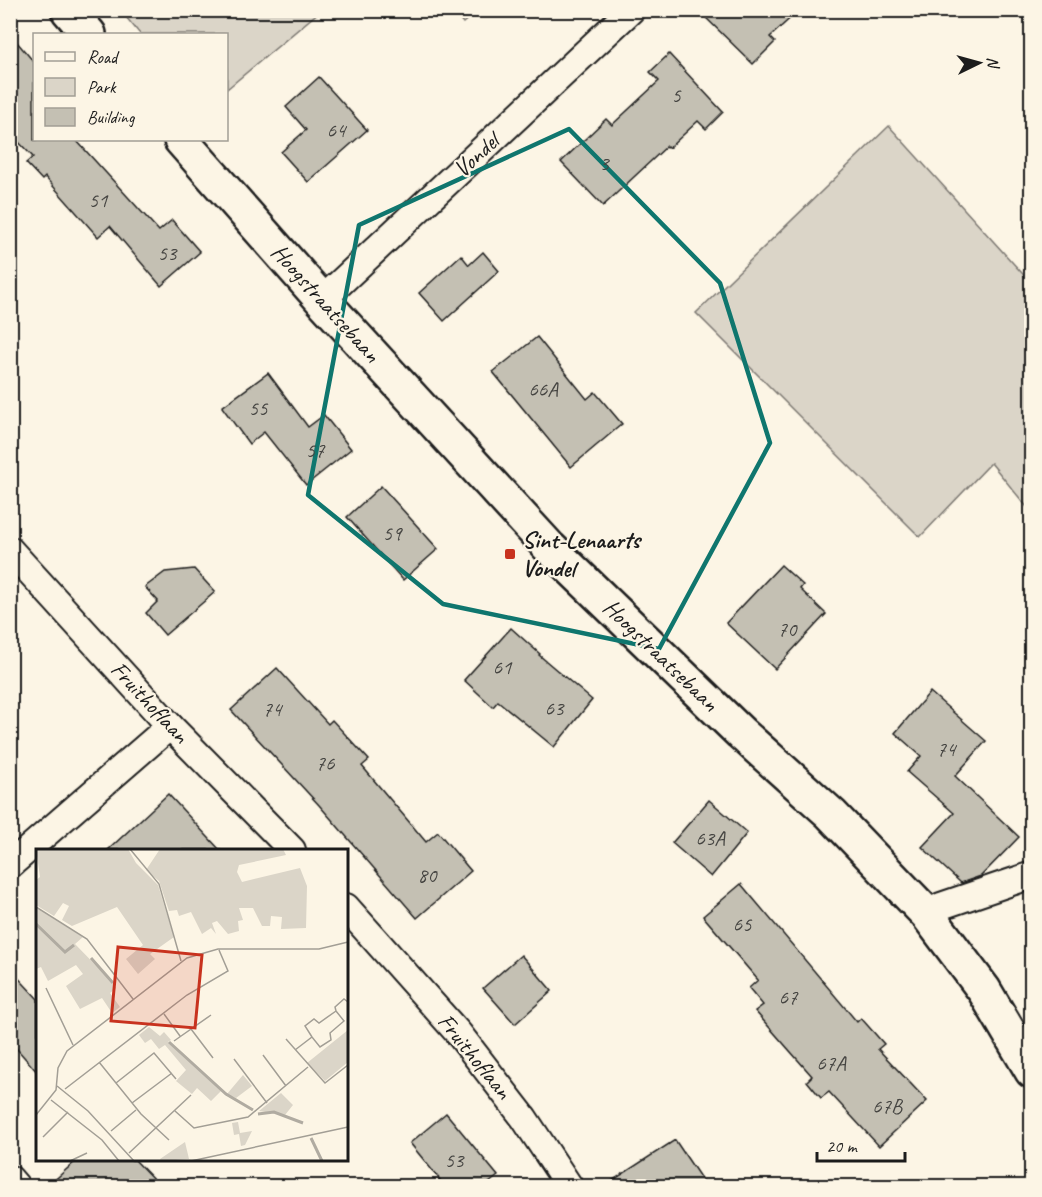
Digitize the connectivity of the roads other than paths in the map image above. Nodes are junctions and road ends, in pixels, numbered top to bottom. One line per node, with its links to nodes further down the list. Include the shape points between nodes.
1 (68, 10): 3 (main road)
2 (631, 10): 5 (street, Vondel)
3 (88, 33)
4 (182, 141): 5 (main road, Hoogstraatsebaan)
5 (322, 300): 12 (main road, Hoogstraatsebaan, via 550,548 741,733 831,814)
6 (10, 550): 7 (street, Fruithoflaan)
7 (170, 726): 8 (street, Fruithoflaan); 9 (street)
8 (291, 849)
9 (10, 865)
10 (1032, 875): 12 (street)
11 (348, 909): 16 (street, Fruithoflaan, via 459,1034 524,1118)
12 (927, 914): 13 (main road, Hoogstraatsebaan, via 984,990)
13 (1032, 1071)
14 (10, 1179): 15 (street)
15 (16, 1186)
16 (569, 1186)

